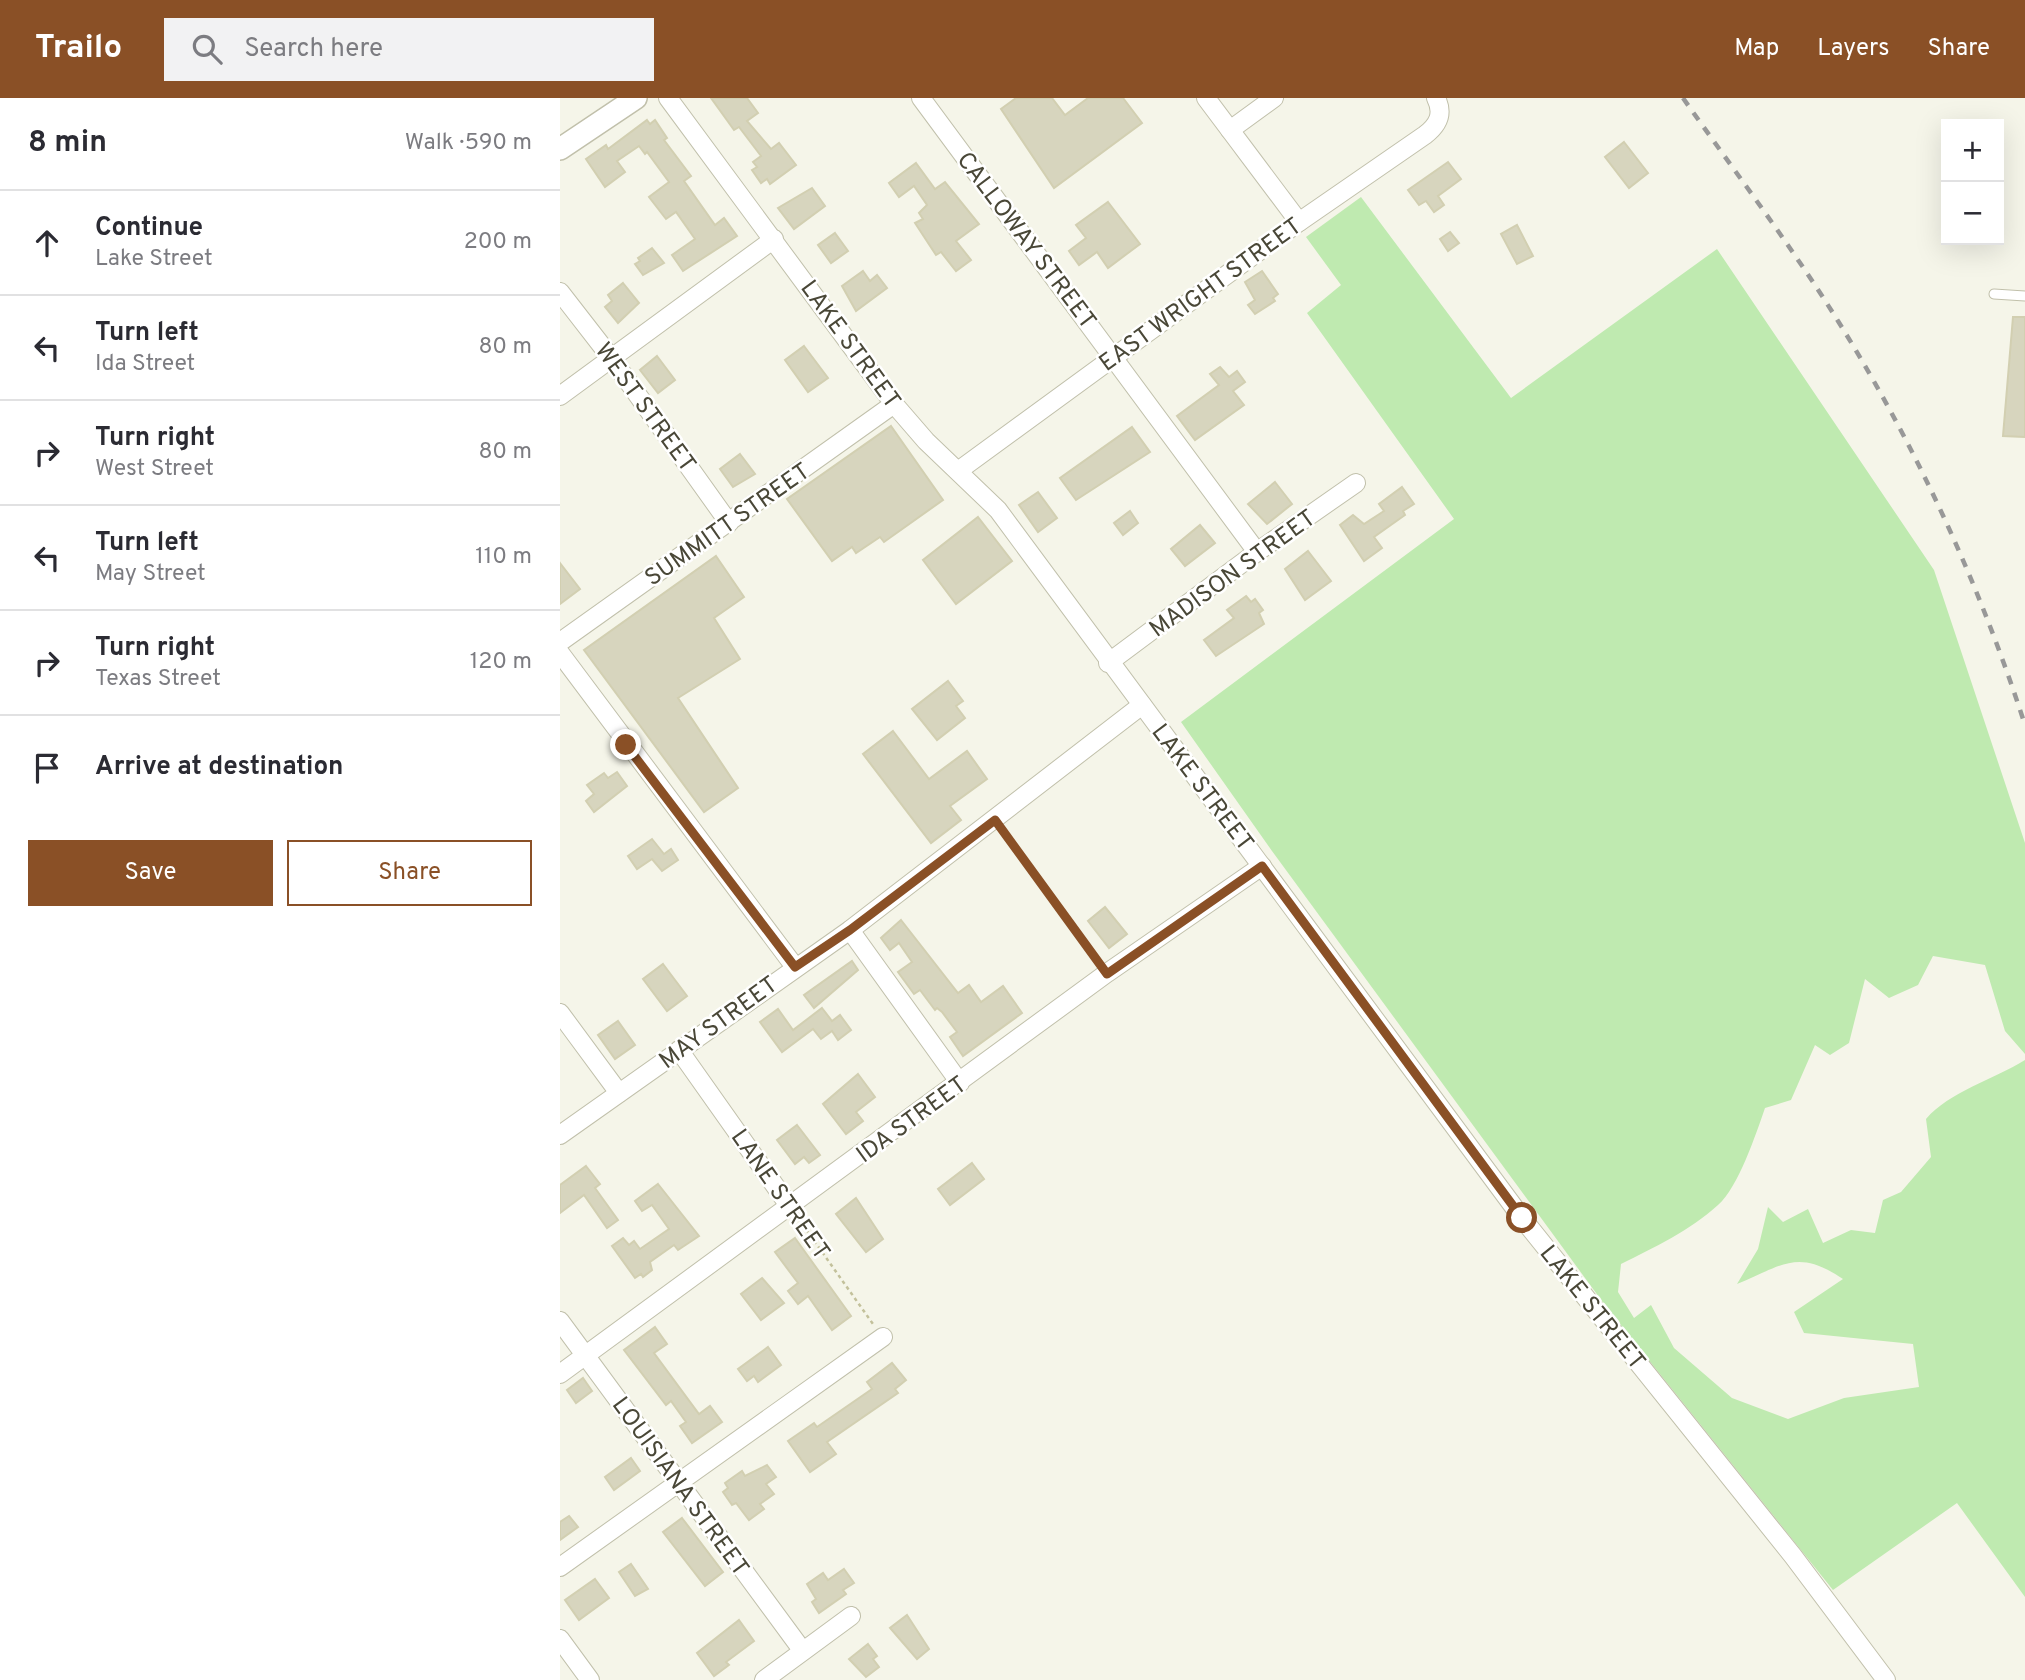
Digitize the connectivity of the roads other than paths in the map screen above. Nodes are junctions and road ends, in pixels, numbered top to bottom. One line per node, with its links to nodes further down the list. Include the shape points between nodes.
1 (636, 98): 8 (street)
2 (668, 98): 10 (street, LAKE STREET)
3 (921, 98): 14 (street, CALLOWAY STREET)
4 (1206, 98): 7 (street)
5 (1275, 98): 7 (street)
6 (1436, 98): 9 (street, EAST WRIGHT STREET, via 1440,118 1425,135)
7 (1230, 130): 9 (street)
8 (560, 149)
9 (1299, 222): 14 (street, EAST WRIGHT STREET)
10 (774, 239): 15 (street); 17 (street, LAKE STREET)
11 (560, 292): 15 (street, WEST STREET)
12 (1994, 294): 13 (lane)
13 (2025, 296)
14 (1113, 356): 18 (street, EAST WRIGHT STREET); 21 (street, CALLOWAY STREET)
15 (612, 359): 16 (street); 20 (street, WEST STREET)
16 (560, 396)
17 (894, 404): 18 (street, LAKE STREET); 20 (street, SUMMITT STREET)
18 (958, 471): 24 (street, LAKE STREET, via 998,510)
19 (1356, 483): 21 (street, MADISON STREET)
20 (729, 523): 22 (street, SUMMITT STREET)
21 (1257, 552): 24 (street, MADISON STREET)
22 (560, 642)
23 (560, 653): 28 (street)
24 (1108, 663): 25 (street, LAKE STREET)
25 (1142, 705): 26 (street, LAKE STREET); 27 (street, MAY STREET)
26 (1262, 866): 31 (street, IDA STREET); 46 (street, LAKE STREET, via 1522,1218 1793,1556)
27 (850, 930): 28 (street, MAY STREET); 31 (street)
28 (795, 967): 30 (street, MAY STREET)
29 (560, 1013): 32 (street)
30 (679, 1050): 32 (street, MAY STREET); 34 (street, LANE STREET)
31 (960, 1083): 34 (street, IDA STREET)
32 (619, 1093): 33 (street, MAY STREET)
33 (560, 1135)
34 (790, 1207): 37 (street, IDA STREET)
35 (560, 1321): 37 (street, LOUISIANA STREET)
36 (883, 1337): 39 (street)
37 (586, 1355): 38 (street, IDA STREET); 39 (street, LOUISIANA STREET)
38 (560, 1374)
39 (678, 1483): 40 (street); 43 (street, LOUISIANA STREET)
40 (560, 1567)
41 (851, 1616): 43 (street)
42 (560, 1639): 44 (street)
43 (803, 1650): 45 (street)
44 (581, 1677)
45 (764, 1680)
46 (1886, 1680)

